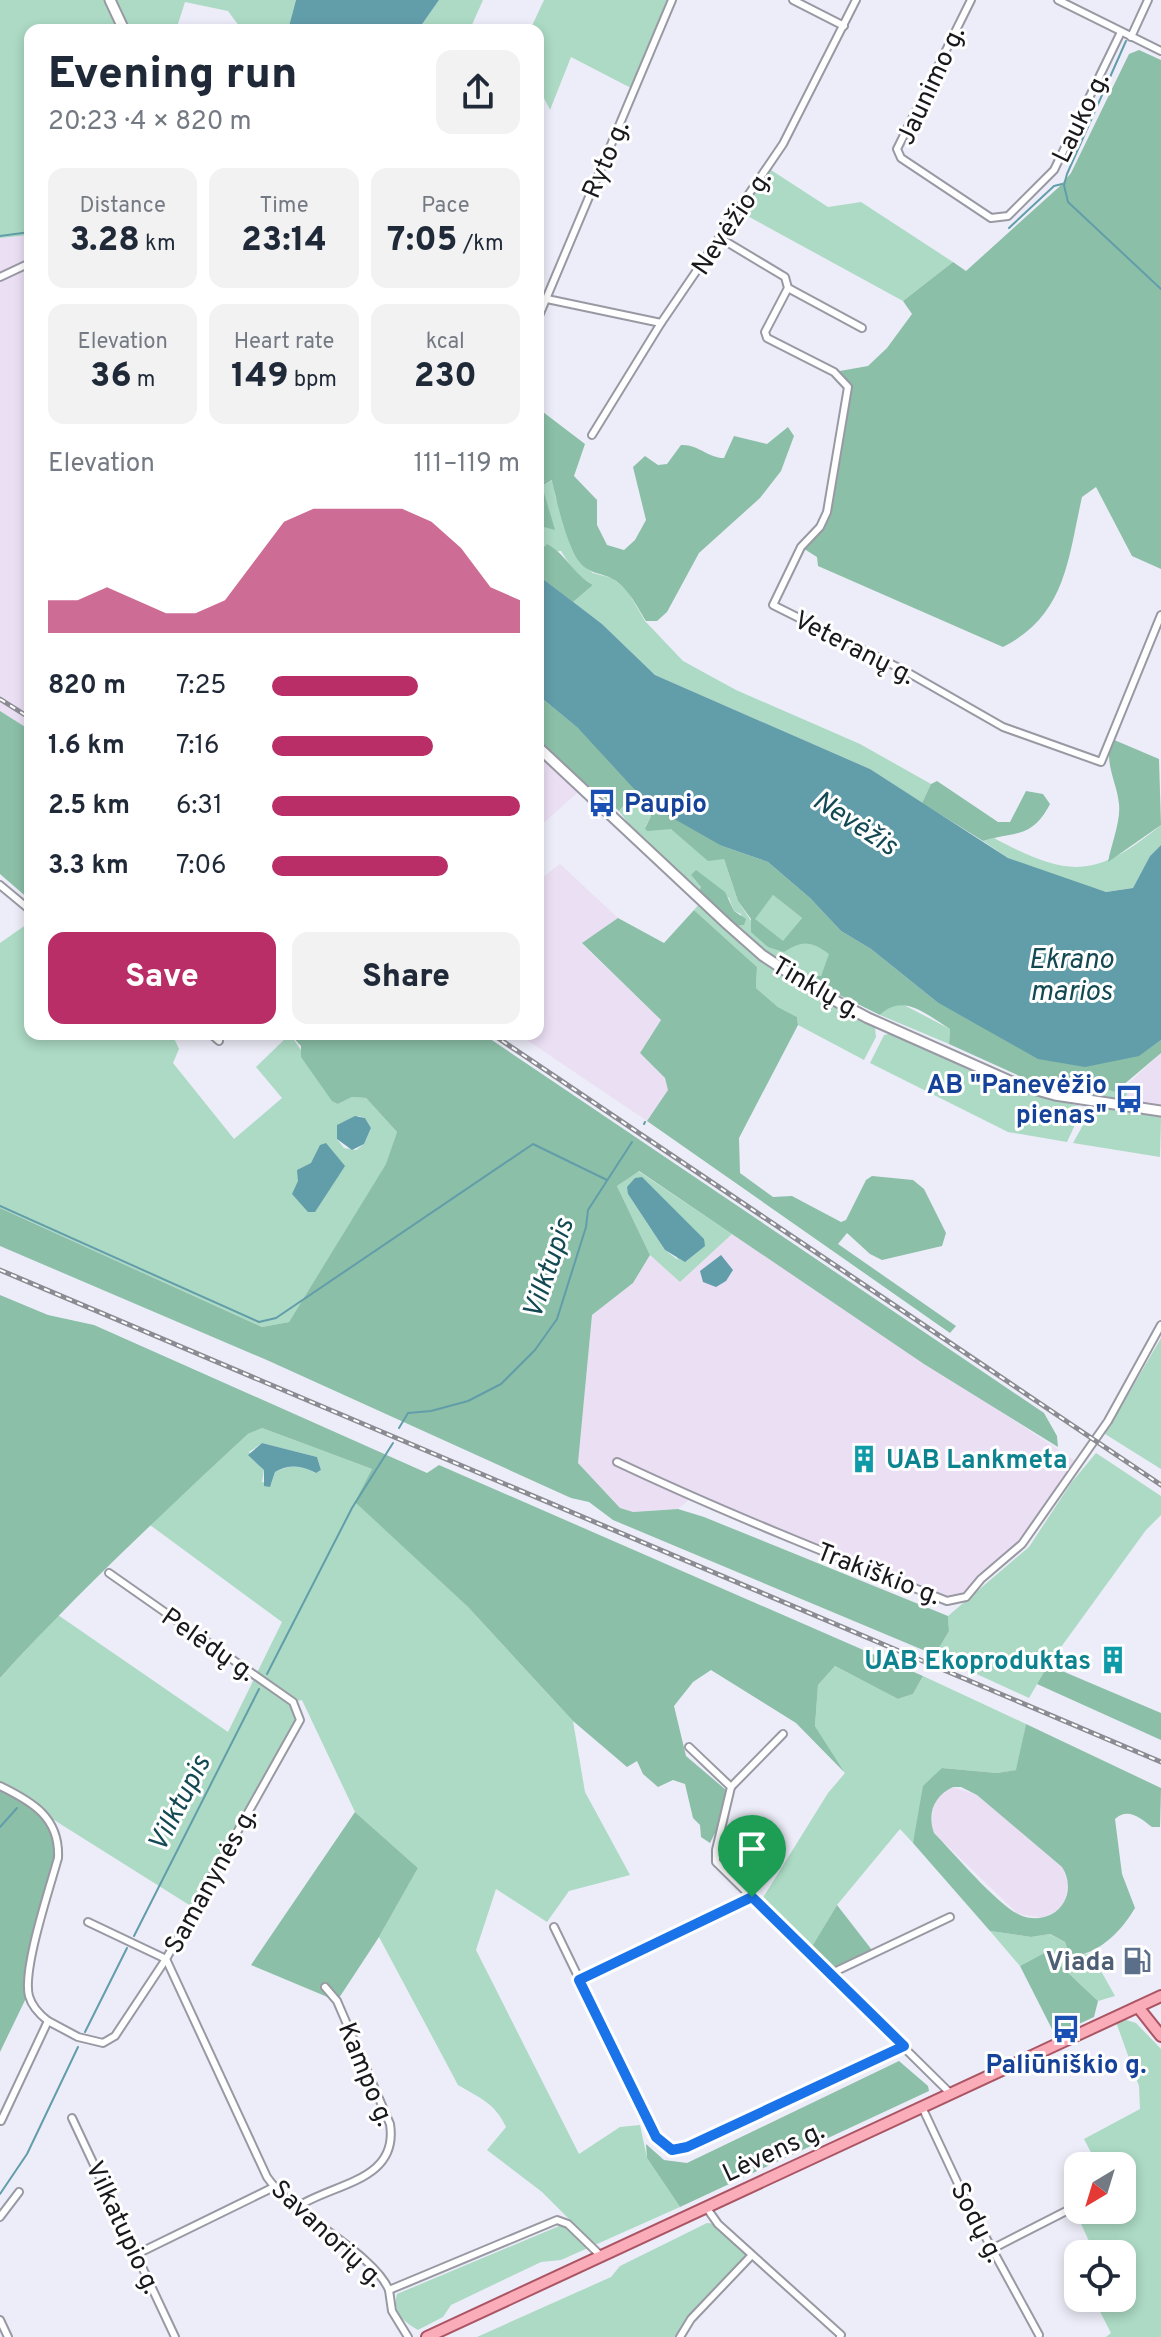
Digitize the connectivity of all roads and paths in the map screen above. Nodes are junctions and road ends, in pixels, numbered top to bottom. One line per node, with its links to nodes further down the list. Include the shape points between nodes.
1 (110, 0): 8 (main road)
2 (672, 0): 18 (street, Ryto g.)
3 (793, 0): 9 (street)
4 (856, 0): 9 (street, Nevėžio g.)
5 (971, 0): 13 (street, Jaunimo g., via 897,149 907,162)
6 (1058, 0): 10 (street)
7 (1148, 0): 11 (street)
8 (121, 24)
9 (844, 26): 14 (street, Nevėžio g., via 793,127)
10 (1121, 32): 11 (street); 13 (street, Lauko g., via 1054,170 1008,216)
11 (1131, 37): 12 (street)
12 (1161, 51)
13 (991, 218)
14 (720, 238): 17 (street, via 785,277); 20 (street, Nevėžio g.)
15 (24, 266): 16 (street)
16 (0, 277)
17 (788, 288): 21 (street); 23 (street, Veteranų g., via 765,332 767,338 834,372 848,387 827,512 801,547 773,605 1003,727 1101,762)
18 (547, 299): 19 (street, Ryto g.); 20 (street)
19 (544, 305)
20 (661, 323): 22 (street, Nevėžio g.)
21 (862, 328)
22 (592, 435)
23 (1161, 615)
24 (544, 753): 27 (main road, Tinklų g., via 738,934 813,989 1019,1085)
25 (0, 885): 26 (street)
26 (24, 905)
27 (1161, 1111)
28 (1161, 1325): 29 (street, Trakiškio g., via 1108,1421 1022,1544 956,1601 850,1563)
29 (617, 1462)
30 (109, 1573): 31 (street, Pelėdų g., via 293,1702)
31 (300, 1720): 40 (street, Samanynės g.)
32 (783, 1734): 35 (street)
33 (689, 1747): 35 (street)
34 (0, 1786): 46 (street, via 39,1810 54,1825 59,1841 29,1969 28,1994)
35 (731, 1787): 36 (street, via 716,1862)
36 (752, 1897): 41 (street); 42 (street)
37 (950, 1917): 41 (street)
38 (88, 1922): 40 (street)
39 (554, 1927): 42 (street)
40 (166, 1959): 46 (street, Samanynės g., via 115,2036 103,2043); 53 (street, Savanorių g.)
41 (830, 1974): 48 (street)
42 (579, 1980): 48 (street, via 656,2137 672,2150)
43 (325, 1987): 55 (street, Kampo g., via 337,2001 393,2141 373,2172)
44 (1161, 1996): 45 (main road, Lėvens g.)
45 (1138, 2007): 47 (main road); 49 (main road, Lėvens g.)
46 (48, 2021): 52 (street)
47 (1161, 2036)
48 (904, 2046): 49 (street)
49 (950, 2093): 50 (main road, Lėvens g.)
50 (922, 2106): 56 (main road, Lėvens g.); 59 (street, Sodų g.)
51 (72, 2118): 60 (street, Vilkatupio g.)
52 (1, 2121)
53 (274, 2187): 55 (street, Savanorių g.); 60 (street)
54 (19, 2192): 58 (street)
55 (297, 2207): 63 (street, Savanorių g., via 377,2272)
56 (706, 2207): 61 (main road, Lėvens g.); 62 (street)
57 (1064, 2212): 59 (street)
58 (0, 2217)
59 (992, 2249): 65 (street, Sodų g.)
60 (137, 2254): 67 (street, Vilkatupio g.)
61 (601, 2256): 63 (street, Savanorių g., via 557,2220); 69 (main road, Lėvens g.)
62 (751, 2256): 70 (street); 71 (street)
63 (389, 2290): 68 (street, via 392,2311)
64 (0, 2320): 66 (street)
65 (1039, 2335)
66 (8, 2337)
67 (175, 2337)
68 (408, 2337)
69 (427, 2337)
70 (680, 2337)
71 (840, 2337)

